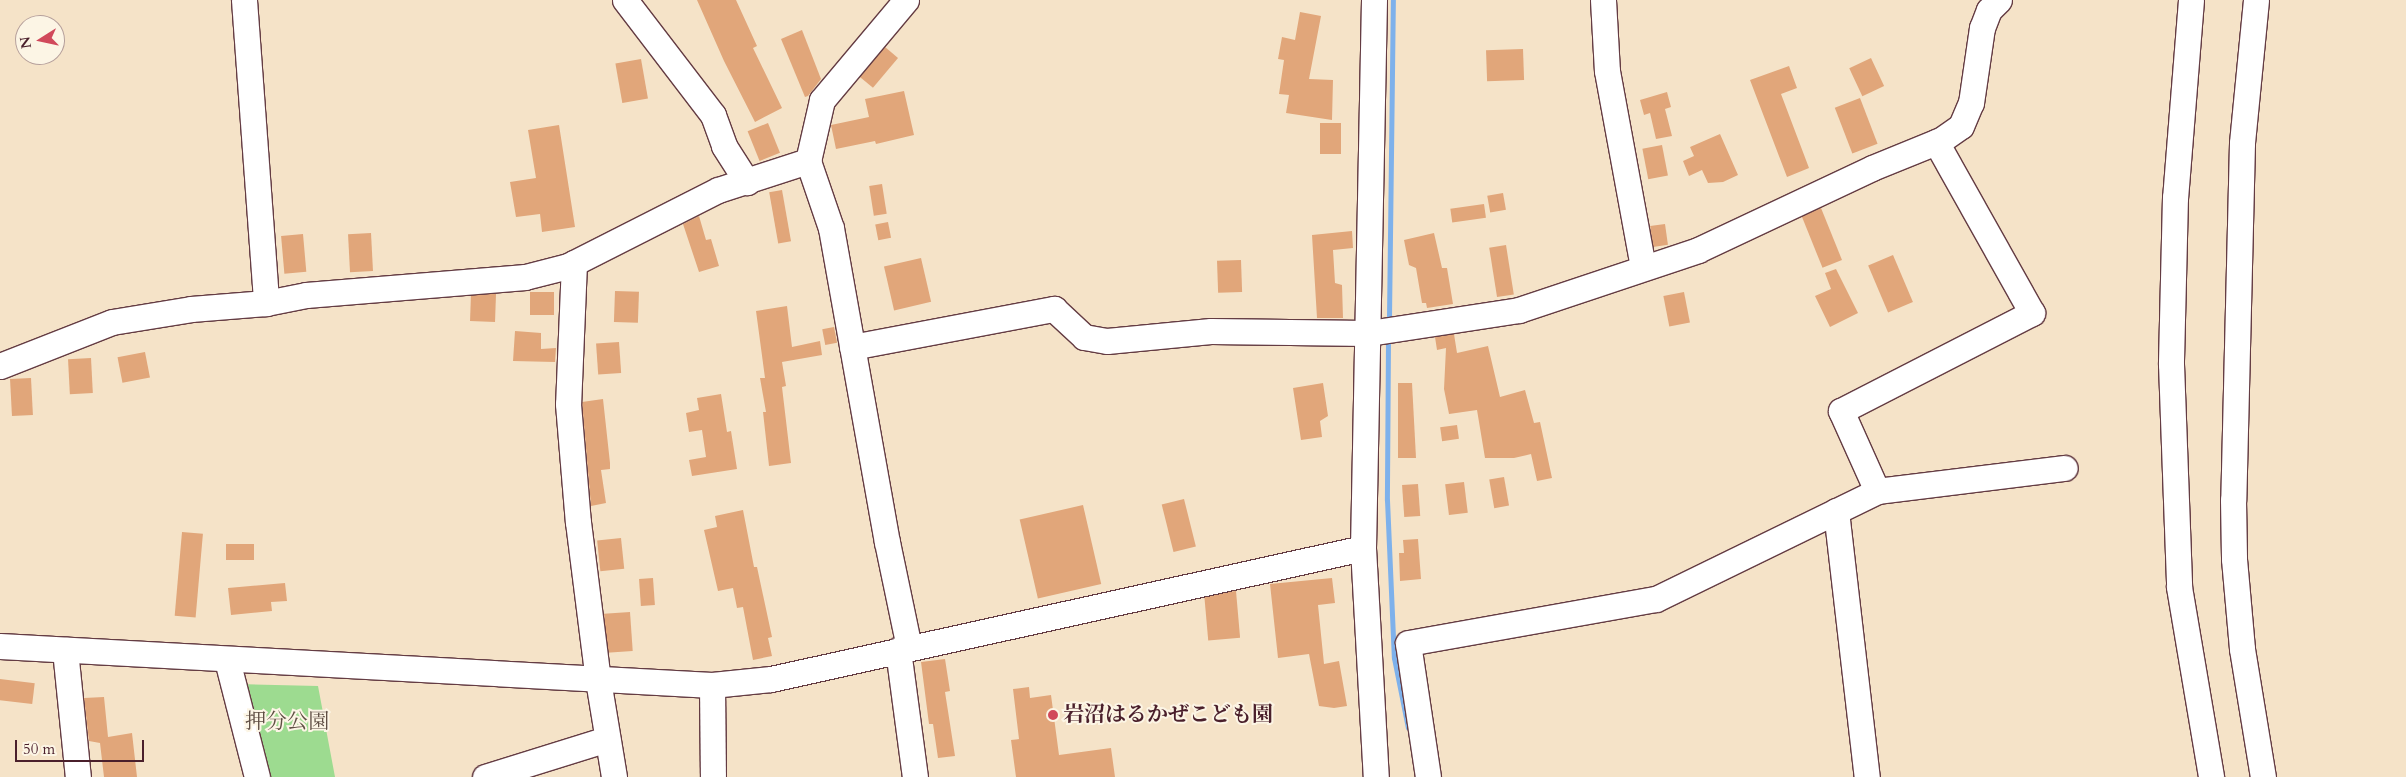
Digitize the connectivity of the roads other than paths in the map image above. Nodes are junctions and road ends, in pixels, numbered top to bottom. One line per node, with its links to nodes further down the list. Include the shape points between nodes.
1 (244, 0): 14 (street)
2 (625, 0): 11 (street, via 713,115 724,146)
3 (906, 0): 10 (street, via 822,100)
4 (1374, 0): 15 (street)
5 (1603, 0): 13 (street, via 1607,71)
6 (1999, 0): 9 (street, via 1989,10 1982,28 1971,103 1961,126)
7 (2191, 0): 38 (street, via 2175,197 2172,364 2179,587)
8 (2256, 0): 39 (street, via 2242,143 2233,500 2234,559 2242,649)
9 (1936, 142): 13 (street, via 1872,168 1698,250); 19 (street, via 2032,313 1841,411)
10 (808, 161): 11 (street); 16 (street, via 831,228)
11 (747, 182): 12 (street, via 718,190)
12 (574, 263): 14 (street, via 525,277 306,295); 26 (street, via 568,404 578,522)
13 (1643, 267): 15 (street, via 1519,310)
14 (266, 302): 17 (street, via 191,309 112,322)
15 (1369, 333): 16 (street, via 1211,331 1107,341 1084,337 1054,309); 21 (street)
16 (852, 347): 23 (street)
17 (0, 366)
18 (2065, 468): 19 (street)
19 (1878, 491): 20 (street)
20 (1836, 511): 36 (street, via 1656,599 1408,643); 37 (street)
21 (1363, 548): 23 (street); 35 (street)
22 (0, 646): 24 (street)
23 (904, 649): 27 (street, via 771,679); 34 (street)
24 (65, 650): 25 (street); 29 (street)
25 (227, 660): 26 (street); 30 (street)
26 (598, 680): 27 (street); 28 (street)
27 (712, 685): 33 (street)
28 (607, 739): 31 (street); 32 (street)
29 (78, 777)
30 (257, 777)
31 (485, 777)
32 (614, 777)
33 (713, 777)
34 (915, 777)
35 (1376, 777)
36 (1428, 777)
37 (1867, 777)
38 (2211, 777)
39 (2263, 777)

